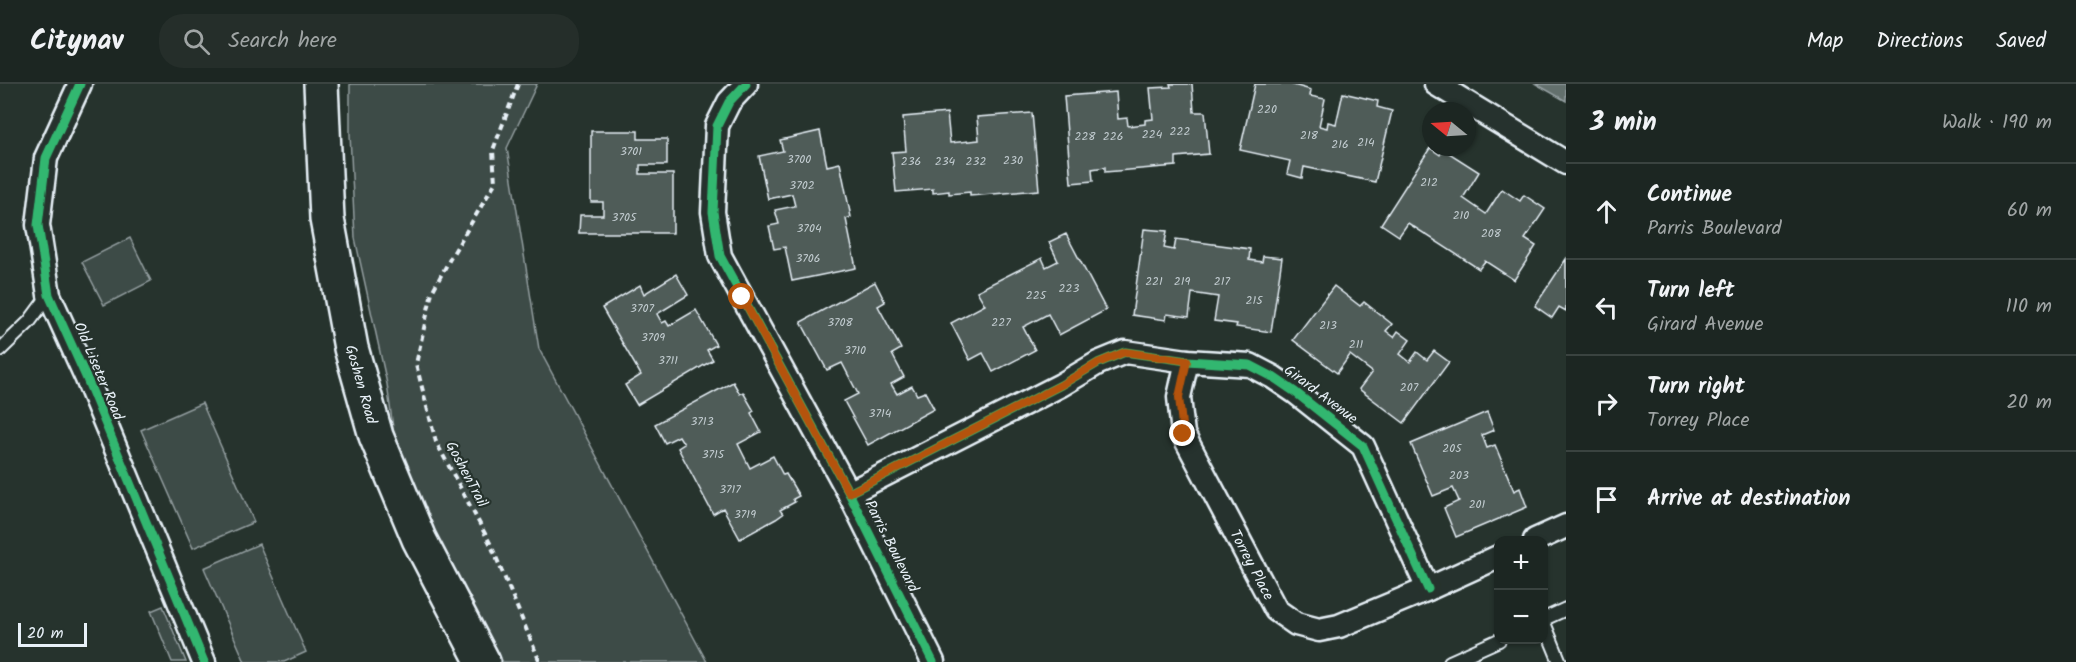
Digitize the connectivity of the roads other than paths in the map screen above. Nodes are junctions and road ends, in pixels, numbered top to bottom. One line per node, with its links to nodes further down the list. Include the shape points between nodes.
1 (80, 84): 6 (street, Old Liseter Road, via 45,158 38,225)
2 (321, 84): 19 (main road, Goshen Road, via 327,219 354,359 376,436 419,539)
3 (746, 84): 9 (street, Parris Boulevard, via 729,102 717,126 713,212 720,256)
4 (1436, 84): 5 (street)
5 (1566, 163)
6 (49, 295): 7 (lane, via 29,322); 18 (street, Old Liseter Road)
7 (0, 350)
8 (1187, 361): 9 (street, Girard Avenue, via 1125,352); 13 (street, Girard Avenue, via 1250,365 1295,392 1363,446); 13 (street, Torrey Place, via 1179,397 1183,434 1276,610 1296,624 1319,630 1339,626)
9 (849, 493): 20 (street, Parris Boulevard)
10 (1566, 526): 11 (street)
11 (1543, 536)
12 (1494, 559): 13 (street, Torrey Place)
13 (1428, 589)
14 (1566, 609): 15 (lane)
15 (1548, 619)
16 (1548, 631): 22 (lane)
17 (1494, 641): 21 (lane)
18 (204, 662)
19 (483, 662)
20 (933, 662)
21 (1450, 662)
22 (1560, 662)

